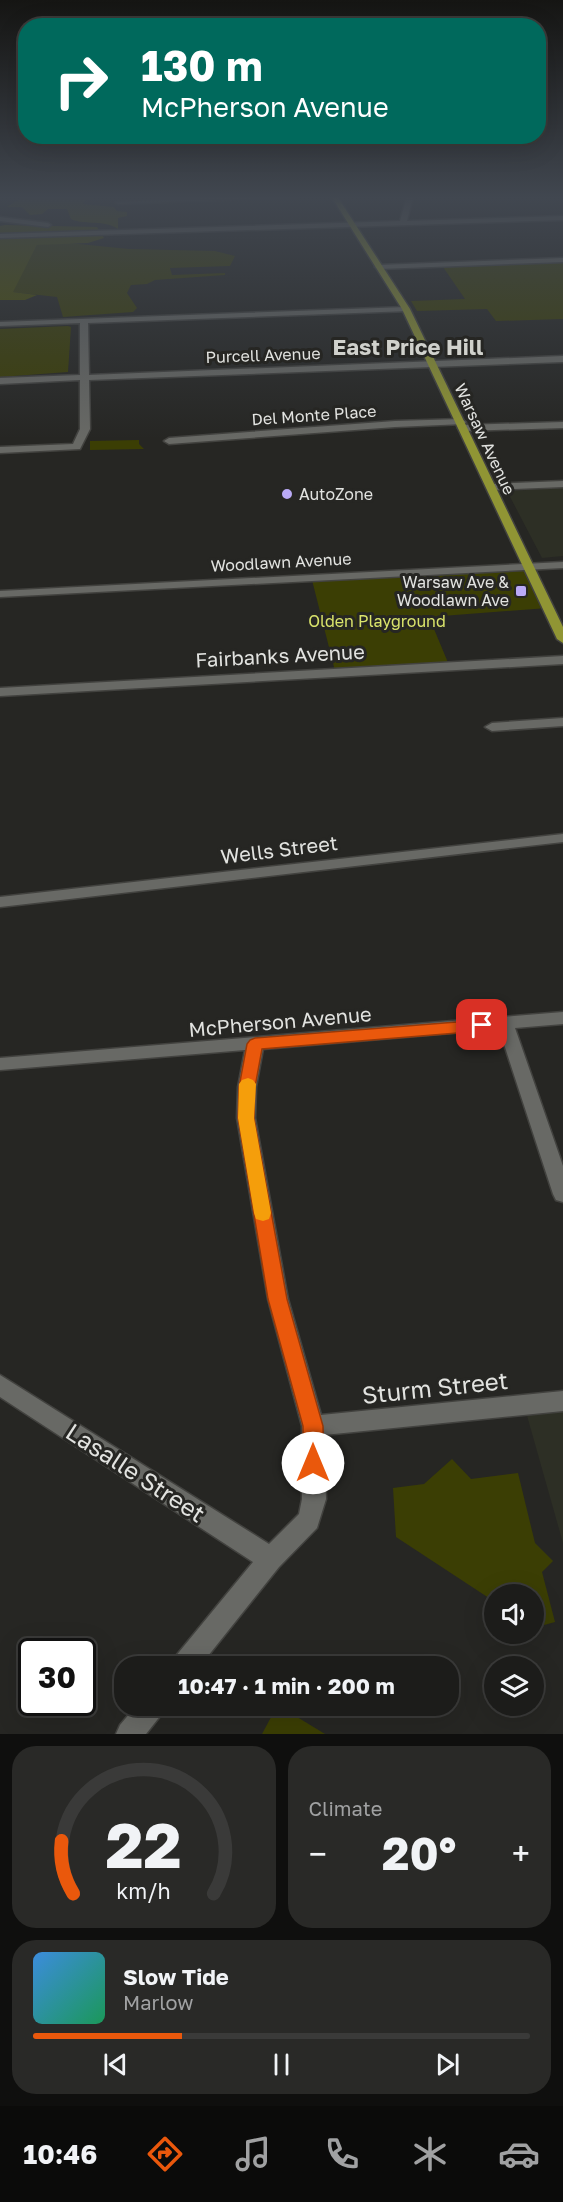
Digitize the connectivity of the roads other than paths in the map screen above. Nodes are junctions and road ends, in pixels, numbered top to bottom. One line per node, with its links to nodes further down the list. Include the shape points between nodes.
1 (385, 277): 2 (main road, Warsaw Avenue)
2 (406, 309): 3 (street); 6 (main road, Warsaw Avenue)
3 (84, 321): 4 (street); 7 (street)
4 (0, 324)
5 (563, 359): 6 (street, Purcell Avenue)
6 (434, 364): 7 (street, Purcell Avenue); 9 (main road, Warsaw Avenue)
7 (83, 377): 8 (street, Purcell Avenue); 12 (street, via 85,429 77,447)
8 (0, 381)
9 (462, 425): 10 (street, Del Monte Place); 11 (street, Del Monte Place, via 395,424); 14 (main road, Warsaw Avenue)
10 (563, 425)
11 (169, 441)
12 (0, 450)
13 (563, 484): 14 (street)
14 (491, 487): 15 (main road, Warsaw Avenue)
15 (528, 565): 16 (street, Woodlawn Avenue); 17 (street, Woodlawn Avenue); 18 (main road, Warsaw Avenue)
16 (563, 565)
17 (0, 594)
18 (563, 639)
19 (563, 660): 20 (street, Fairbanks Avenue)
20 (0, 692)
21 (563, 722): 22 (street)
22 (492, 727)
23 (563, 838): 24 (street, Wells Street)
24 (0, 902)
25 (563, 1018): 26 (street, McPherson Avenue)
26 (505, 1023): 27 (street, McPherson Avenue); 29 (street)
27 (255, 1044): 28 (street, McPherson Avenue); 32 (street, via 246,1118 278,1299)
28 (0, 1064)
29 (563, 1194)
30 (0, 1385): 33 (street, Lasalle Street)
31 (563, 1401): 32 (street, Sturm Street)
32 (313, 1426): 33 (street, via 314,1499 309,1520)
33 (271, 1559): 34 (street)
34 (192, 1656)
35 (144, 1716): 36 (street)
36 (129, 1734)

